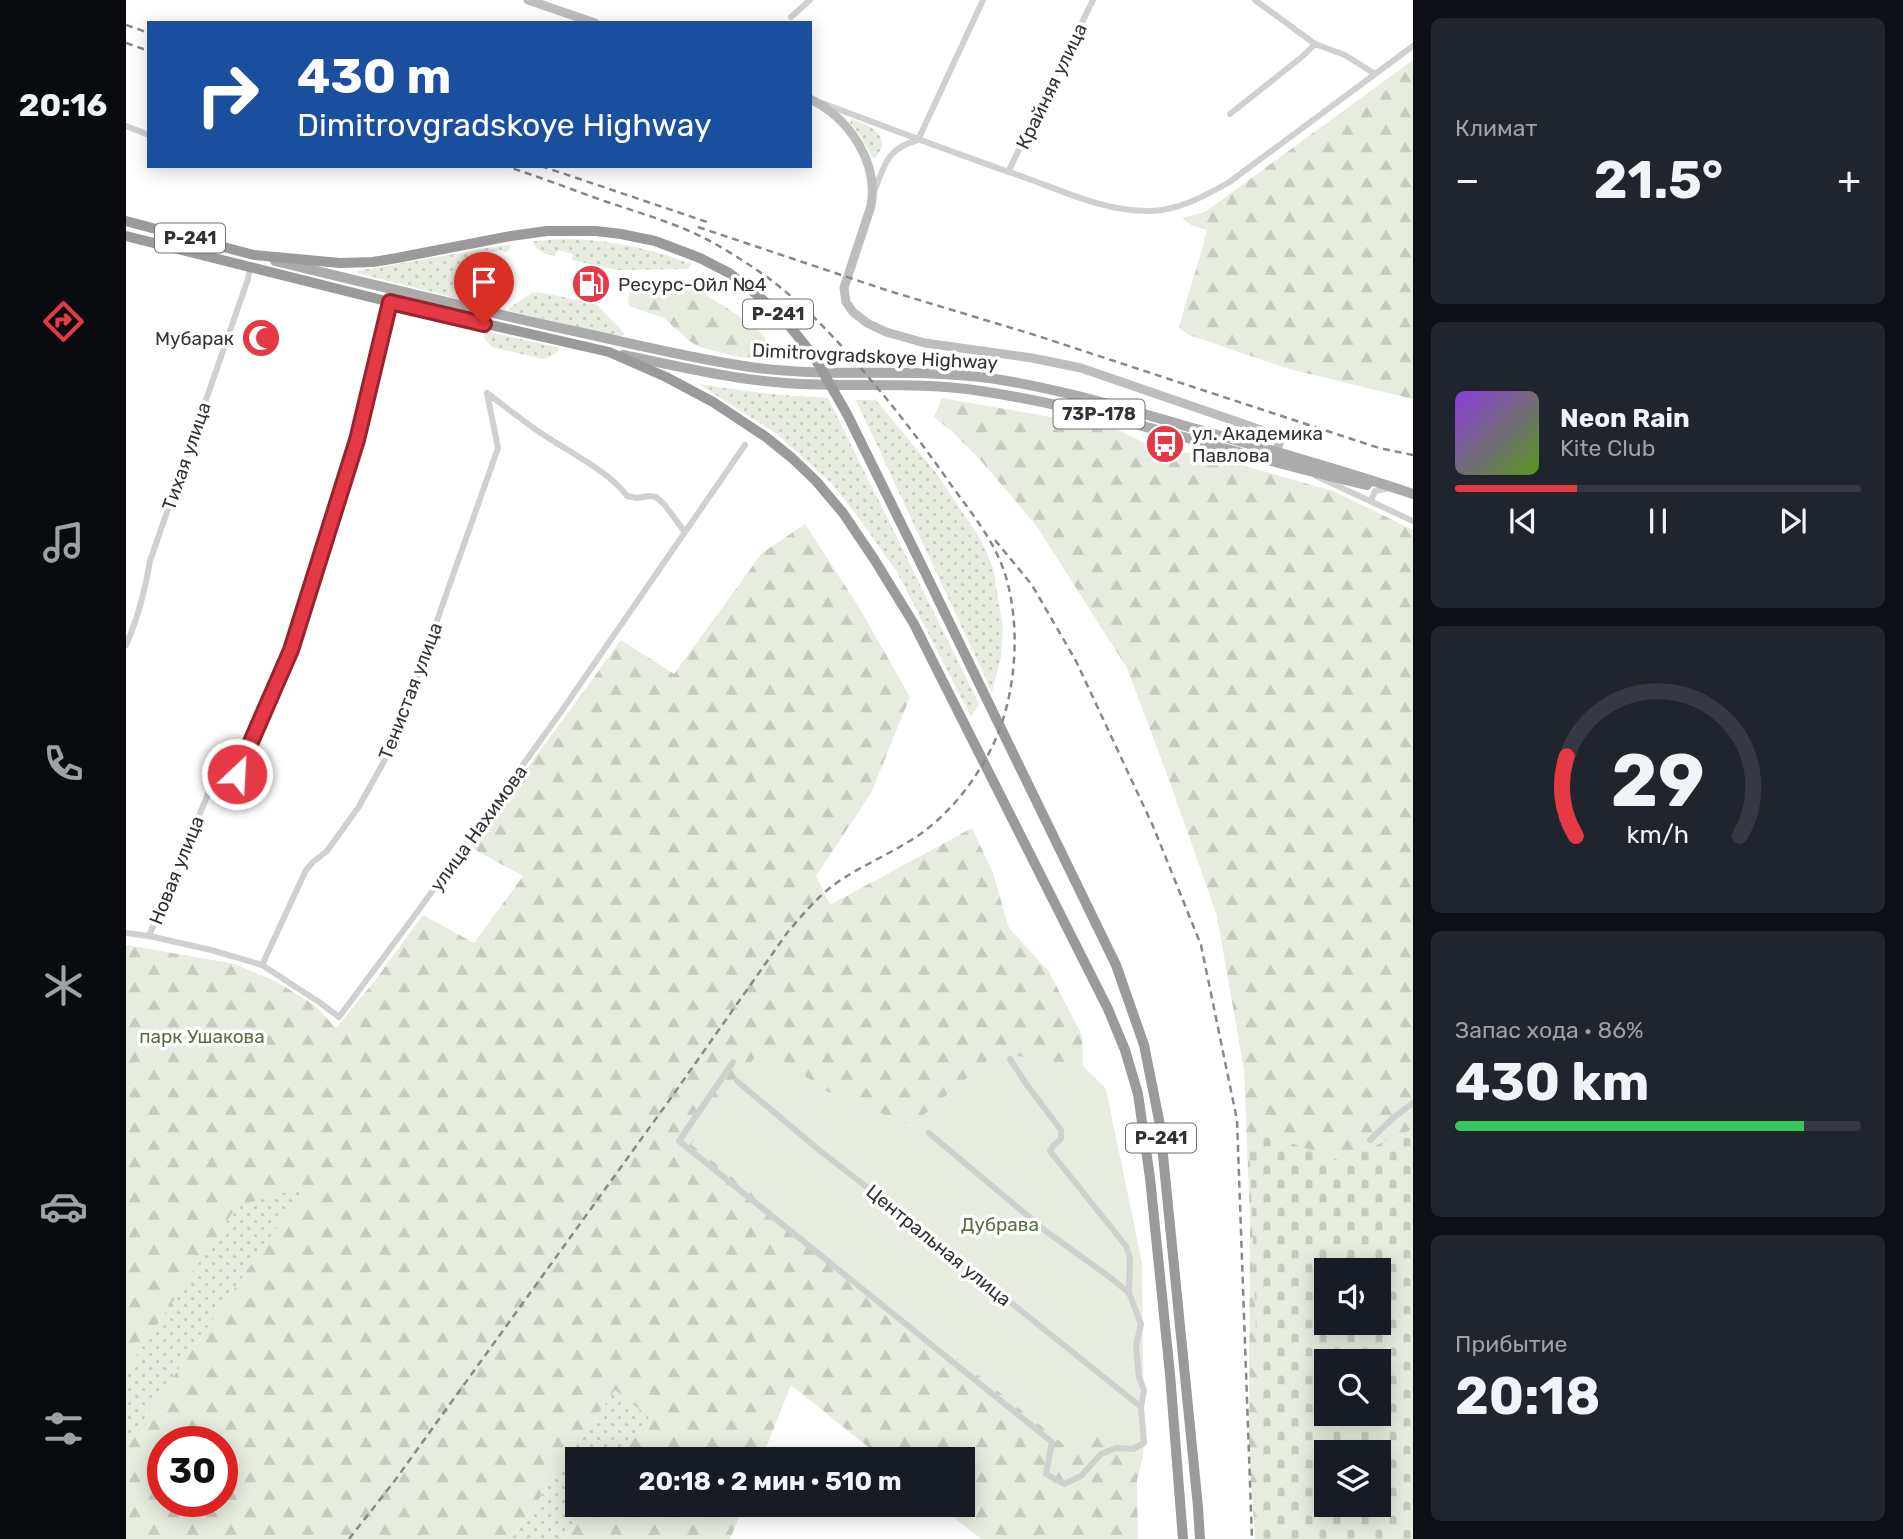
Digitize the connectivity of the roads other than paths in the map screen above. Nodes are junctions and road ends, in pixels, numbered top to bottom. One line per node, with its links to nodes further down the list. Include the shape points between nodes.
1 (528, 0): 6 (street)
2 (810, 0): 7 (street)
3 (983, 0): 17 (street)
4 (1093, 0): 18 (street, Крайняя улица)
5 (1255, 0): 9 (street)
6 (541, 2): 8 (street)
7 (792, 17)
8 (590, 21)
9 (1315, 44): 11 (street, via 1345,55); 14 (street)
10 (1413, 46): 11 (street)
11 (1375, 74): 18 (street, via 1228,183 1196,201 1160,210 1120,209)
12 (812, 100): 17 (street)
13 (812, 100): 19 (street, via 839,119 857,141)
14 (1230, 114)
15 (126, 126): 16 (street)
16 (147, 134)
17 (918, 140): 18 (street); 19 (street, via 893,151)
18 (1009, 172)
19 (873, 194): 27 (street, via 844,288 849,307 867,323 925,343 1094,372 1264,430 1280,440)
20 (126, 221): 22 (highway, Dimitrovgradskoye Highway / Р-241)
21 (126, 236): 23 (highway, Dimitrovgradskoye Highway / Р-241)
22 (254, 256): 27 (main road, Dimitrovgradskoye Highway / 73Р-178, via 730,364 787,371 920,372 1035,386); 48 (highway, Р-241, via 373,262 547,230 621,234 701,258 729,274 760,297 813,355 847,414 1116,965 1144,1045 1160,1125)
23 (250, 267): 24 (highway, Dimitrovgradskoye Highway / Р-241); 35 (street, Тихая улица, via 150,561 144,598)
24 (390, 302): 25 (highway, Dimitrovgradskoye Highway / Р-241); 37 (street, Новая улица, via 357,440 291,650 237,774 215,780 208,794)
25 (609, 352): 28 (main road, Dimitrovgradskoye Highway / 73Р-178, via 787,383 981,390 1063,405); 47 (highway, Р-241, via 713,402 766,437 816,481 843,513 914,624 1108,1009 1139,1094 1169,1361)
26 (745, 445): 34 (street, улица Нахимова)
27 (1276, 451): 28 (street); 31 (main road, Dimitrovgradskoye Highway / 73Р-178)
28 (1274, 462): 29 (main road, Dimitrovgradskoye Highway / 73Р-178)
29 (1304, 470): 30 (main road, Dimitrovgradskoye Highway / 73Р-178); 32 (street)
30 (1385, 489): 31 (main road, Dimitrovgradskoye Highway / 73Р-178); 32 (street, via 1374,491)
31 (1413, 495)
32 (1373, 503): 33 (street)
33 (1413, 521)
34 (684, 531): 38 (street, улица Нахимова, via 563,709 339,1017); 38 (street, Тенистая улица, via 656,497 627,496 620,486 487,393 498,448 387,756 350,819 306,870)
35 (126, 646)
36 (126, 933): 37 (street, улица Нахимова)
37 (149, 936): 38 (street, улица Нахимова)
38 (262, 965)
39 (1010, 1059): 45 (street, via 1061,1130 1061,1139 1051,1151 1126,1246)
40 (733, 1062): 46 (street, via 679,1141 1052,1442 1046,1474 1064,1484 1081,1476 1101,1454 1144,1443)
41 (737, 1081): 46 (street, Центральная улица)
42 (1413, 1103): 44 (street)
43 (929, 1133): 45 (street)
44 (1370, 1140)
45 (1129, 1293): 46 (street, via 1141,1324 1136,1346 1144,1390)
46 (1142, 1407)
47 (1183, 1539)
48 (1200, 1539)

